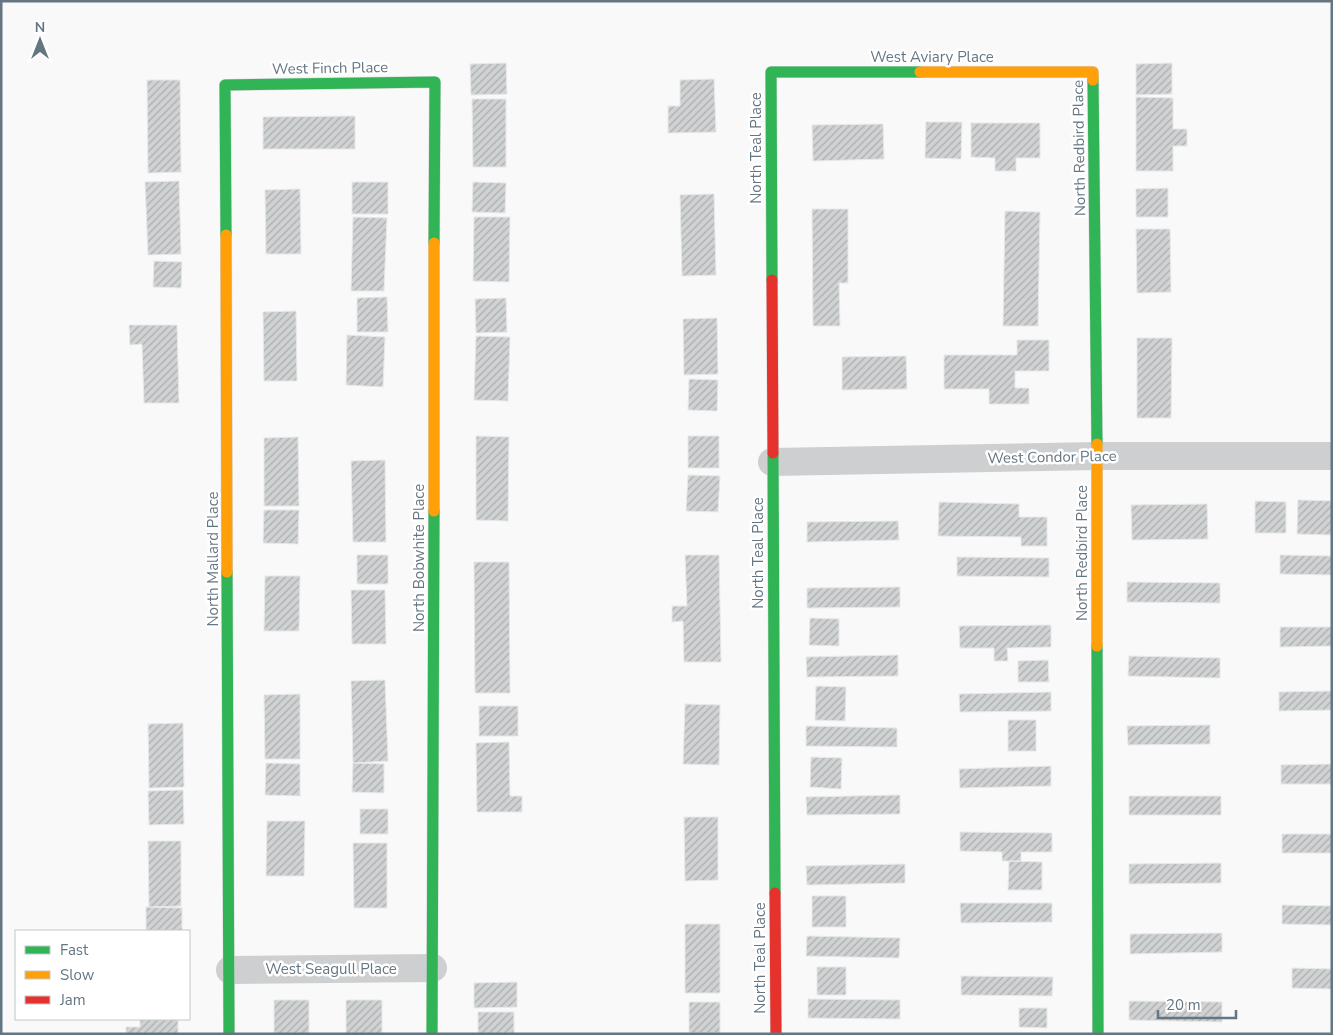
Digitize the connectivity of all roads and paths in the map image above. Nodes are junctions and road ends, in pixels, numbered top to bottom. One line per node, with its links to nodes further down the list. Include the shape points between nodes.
1 (771, 72): 2 (street, West Aviary Place); 7 (street, North Teal Place)
2 (1093, 72): 5 (street, North Redbird Place)
3 (435, 82): 4 (street, West Finch Place); 8 (street, North Bobwhite Place)
4 (225, 85): 9 (street, North Mallard Place)
5 (1097, 456): 6 (street, West Condor Place); 7 (street, West Condor Place); 13 (street, North Redbird Place)
6 (1332, 456)
7 (772, 462): 12 (street, North Teal Place)
8 (433, 968): 9 (street, West Seagull Place); 11 (street, North Bobwhite Place)
9 (230, 970): 10 (street, North Mallard Place)
10 (230, 1034)
11 (432, 1034)
12 (776, 1034)
13 (1098, 1034)

